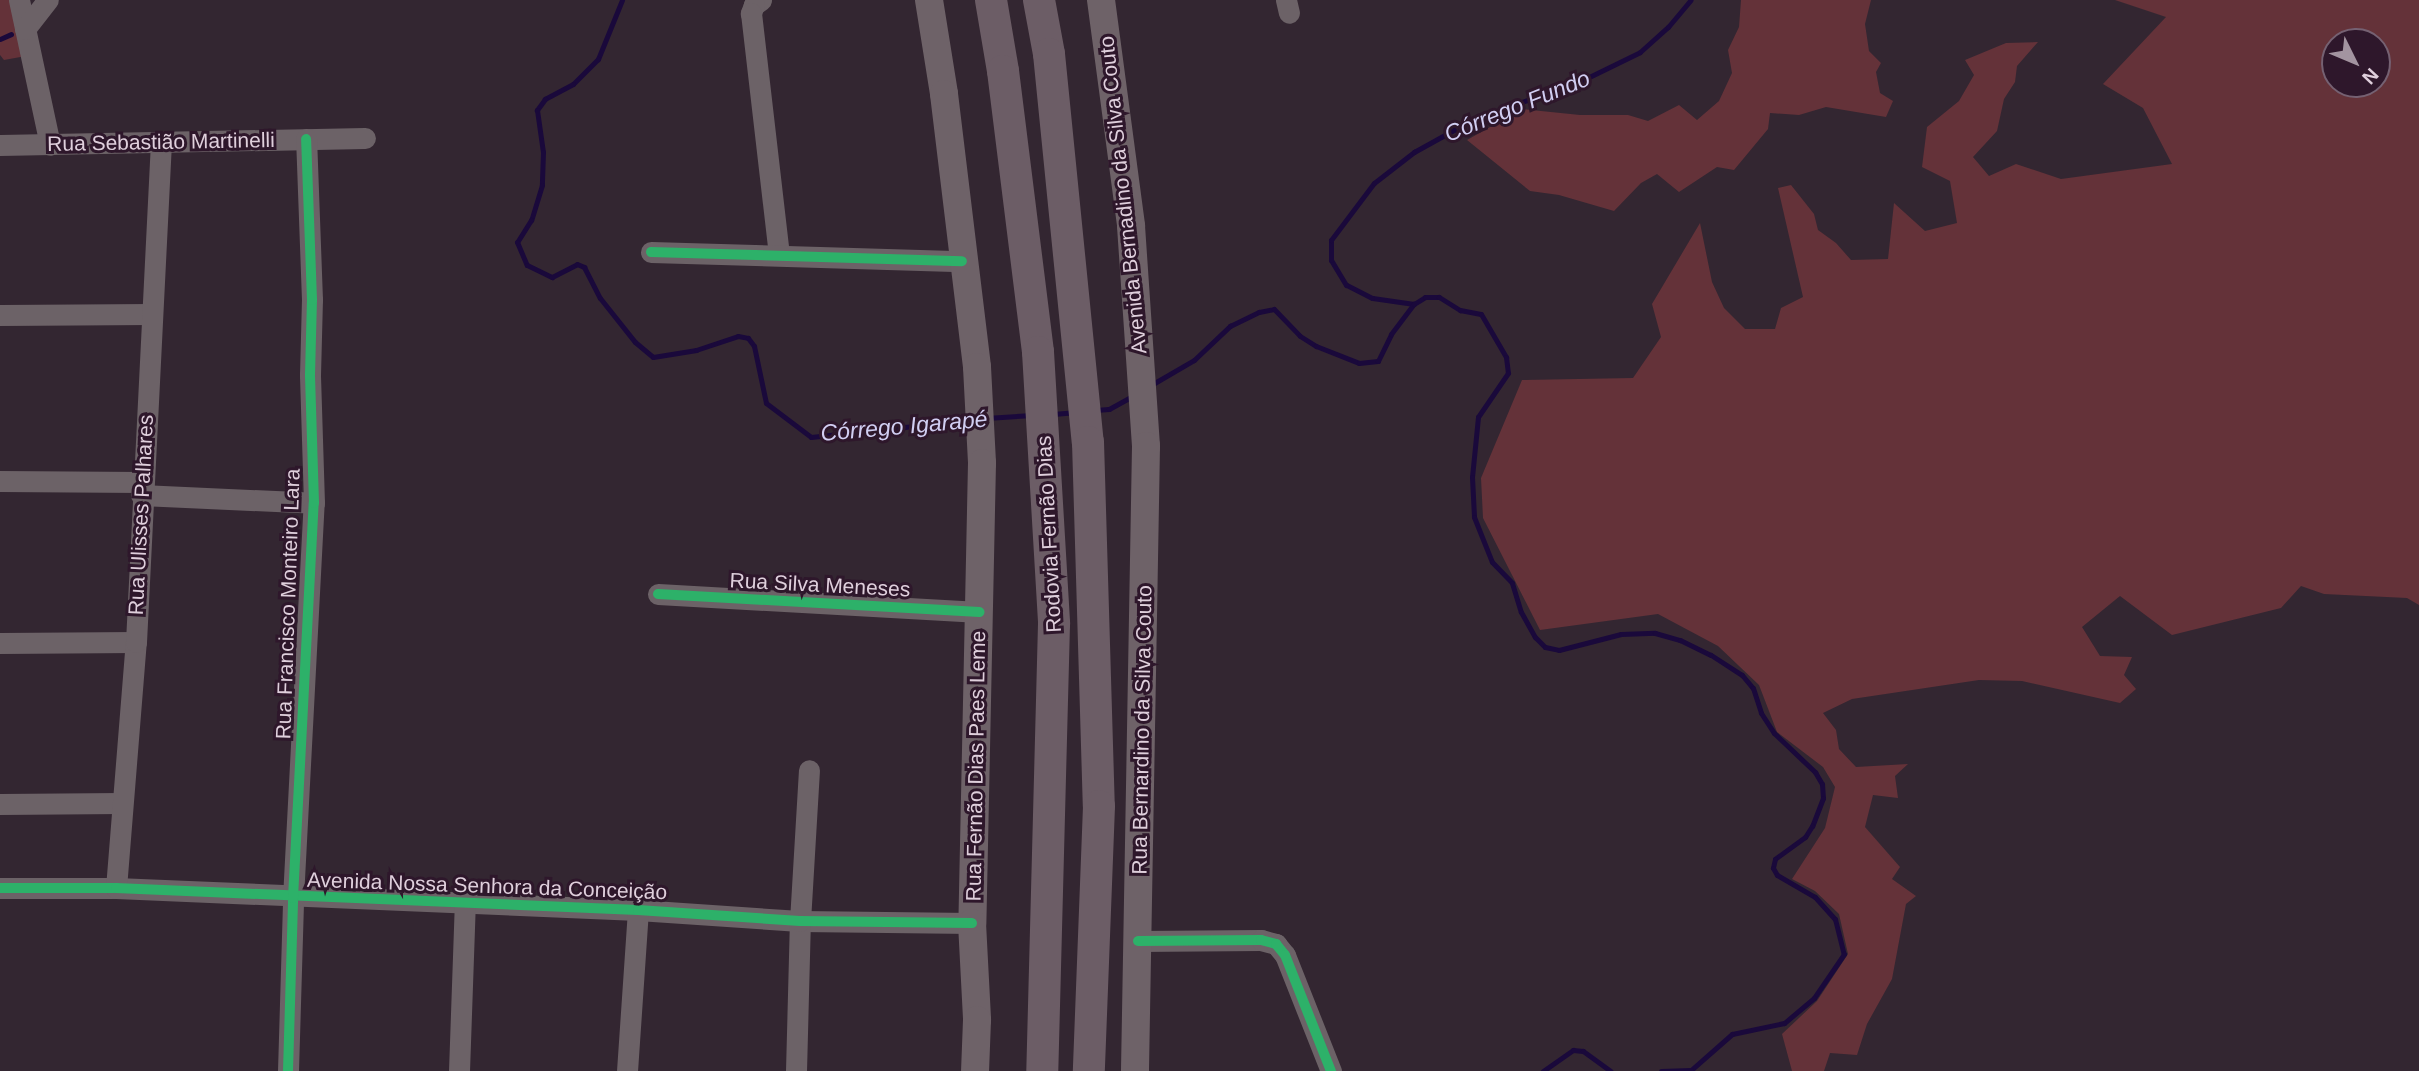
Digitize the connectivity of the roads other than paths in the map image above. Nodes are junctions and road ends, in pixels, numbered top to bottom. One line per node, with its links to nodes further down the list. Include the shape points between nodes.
1 (19, 0): 8 (street)
2 (48, 0): 8 (street)
3 (761, 0): 15 (street, via 751,13)
4 (929, 0): 16 (main road, Rua Fernão Dias Paes Leme)
5 (991, 0): 38 (highway, Rodovia Fernão Dias, via 1038,352 1045,443 1054,624)
6 (1040, 0): 46 (highway, Rodovia Fernão Dias, via 1088,442 1099,806)
7 (1101, 0): 19 (main road, Avenida Bernadino da Silva Couto, via 1129,212)
8 (25, 29): 13 (street)
9 (365, 138): 10 (street, Rua Sebastião Martinelli)
10 (306, 139): 11 (street, Rua Sebastião Martinelli); 22 (street, Rua Francisco Monteiro Lara)
11 (161, 142): 13 (street, Rua Sebastião Martinelli); 17 (street, Rua Ulisses Palhares)
12 (0, 145): 13 (street, Rua Sebastião Martinelli)
13 (50, 145)
14 (651, 252): 15 (street)
15 (779, 254): 16 (street)
16 (962, 261): 24 (main road, Rua Fernão Dias Paes Leme, via 977,367 982,463)
17 (152, 314): 18 (street); 21 (street, Rua Ulisses Palhares)
18 (0, 315)
19 (1143, 390): 37 (main road, Rua Bernardino da Silva Couto, via 1146,446)
20 (0, 481): 21 (street)
21 (141, 489): 22 (street); 25 (street, Rua Ulisses Palhares)
22 (314, 503): 32 (street, Rua Francisco Monteiro Lara)
23 (658, 594): 24 (street, Rua Silva Meneses)
24 (979, 612): 36 (main road, Rua Fernão Dias Paes Leme)
25 (136, 642): 26 (street); 28 (street, Rua Ulisses Palhares)
26 (0, 643)
27 (809, 770): 35 (street)
28 (122, 803): 29 (street); 31 (street, Rua Ulisses Palhares)
29 (0, 804)
30 (0, 888): 31 (street, Avenida Nossa Senhora da Conceição)
31 (116, 888): 32 (street, Avenida Nossa Senhora da Conceição)
32 (292, 898): 33 (street, Avenida Nossa Senhora da Conceição); 39 (street, Rua Francisco Monteiro Lara)
33 (465, 902): 34 (street, Avenida Nossa Senhora da Conceição); 40 (street)
34 (638, 910): 35 (street, Avenida Nossa Senhora da Conceição); 41 (street)
35 (800, 921): 36 (street, Avenida Nossa Senhora da Conceição); 42 (street)
36 (972, 923): 43 (main road, Rua Fernão Dias Paes Leme)
37 (1138, 941): 47 (main road, Rua Bernardino da Silva Couto); 48 (street, via 1261,940 1276,944 1285,955)
38 (1046, 947): 44 (highway); 45 (highway, Rodovia Fernão Dias)
39 (288, 1071)
40 (460, 1071)
41 (628, 1071)
42 (796, 1071)
43 (975, 1071)
44 (1031, 1071)
45 (1042, 1071)
46 (1089, 1071)
47 (1135, 1071)
48 (1331, 1071)

